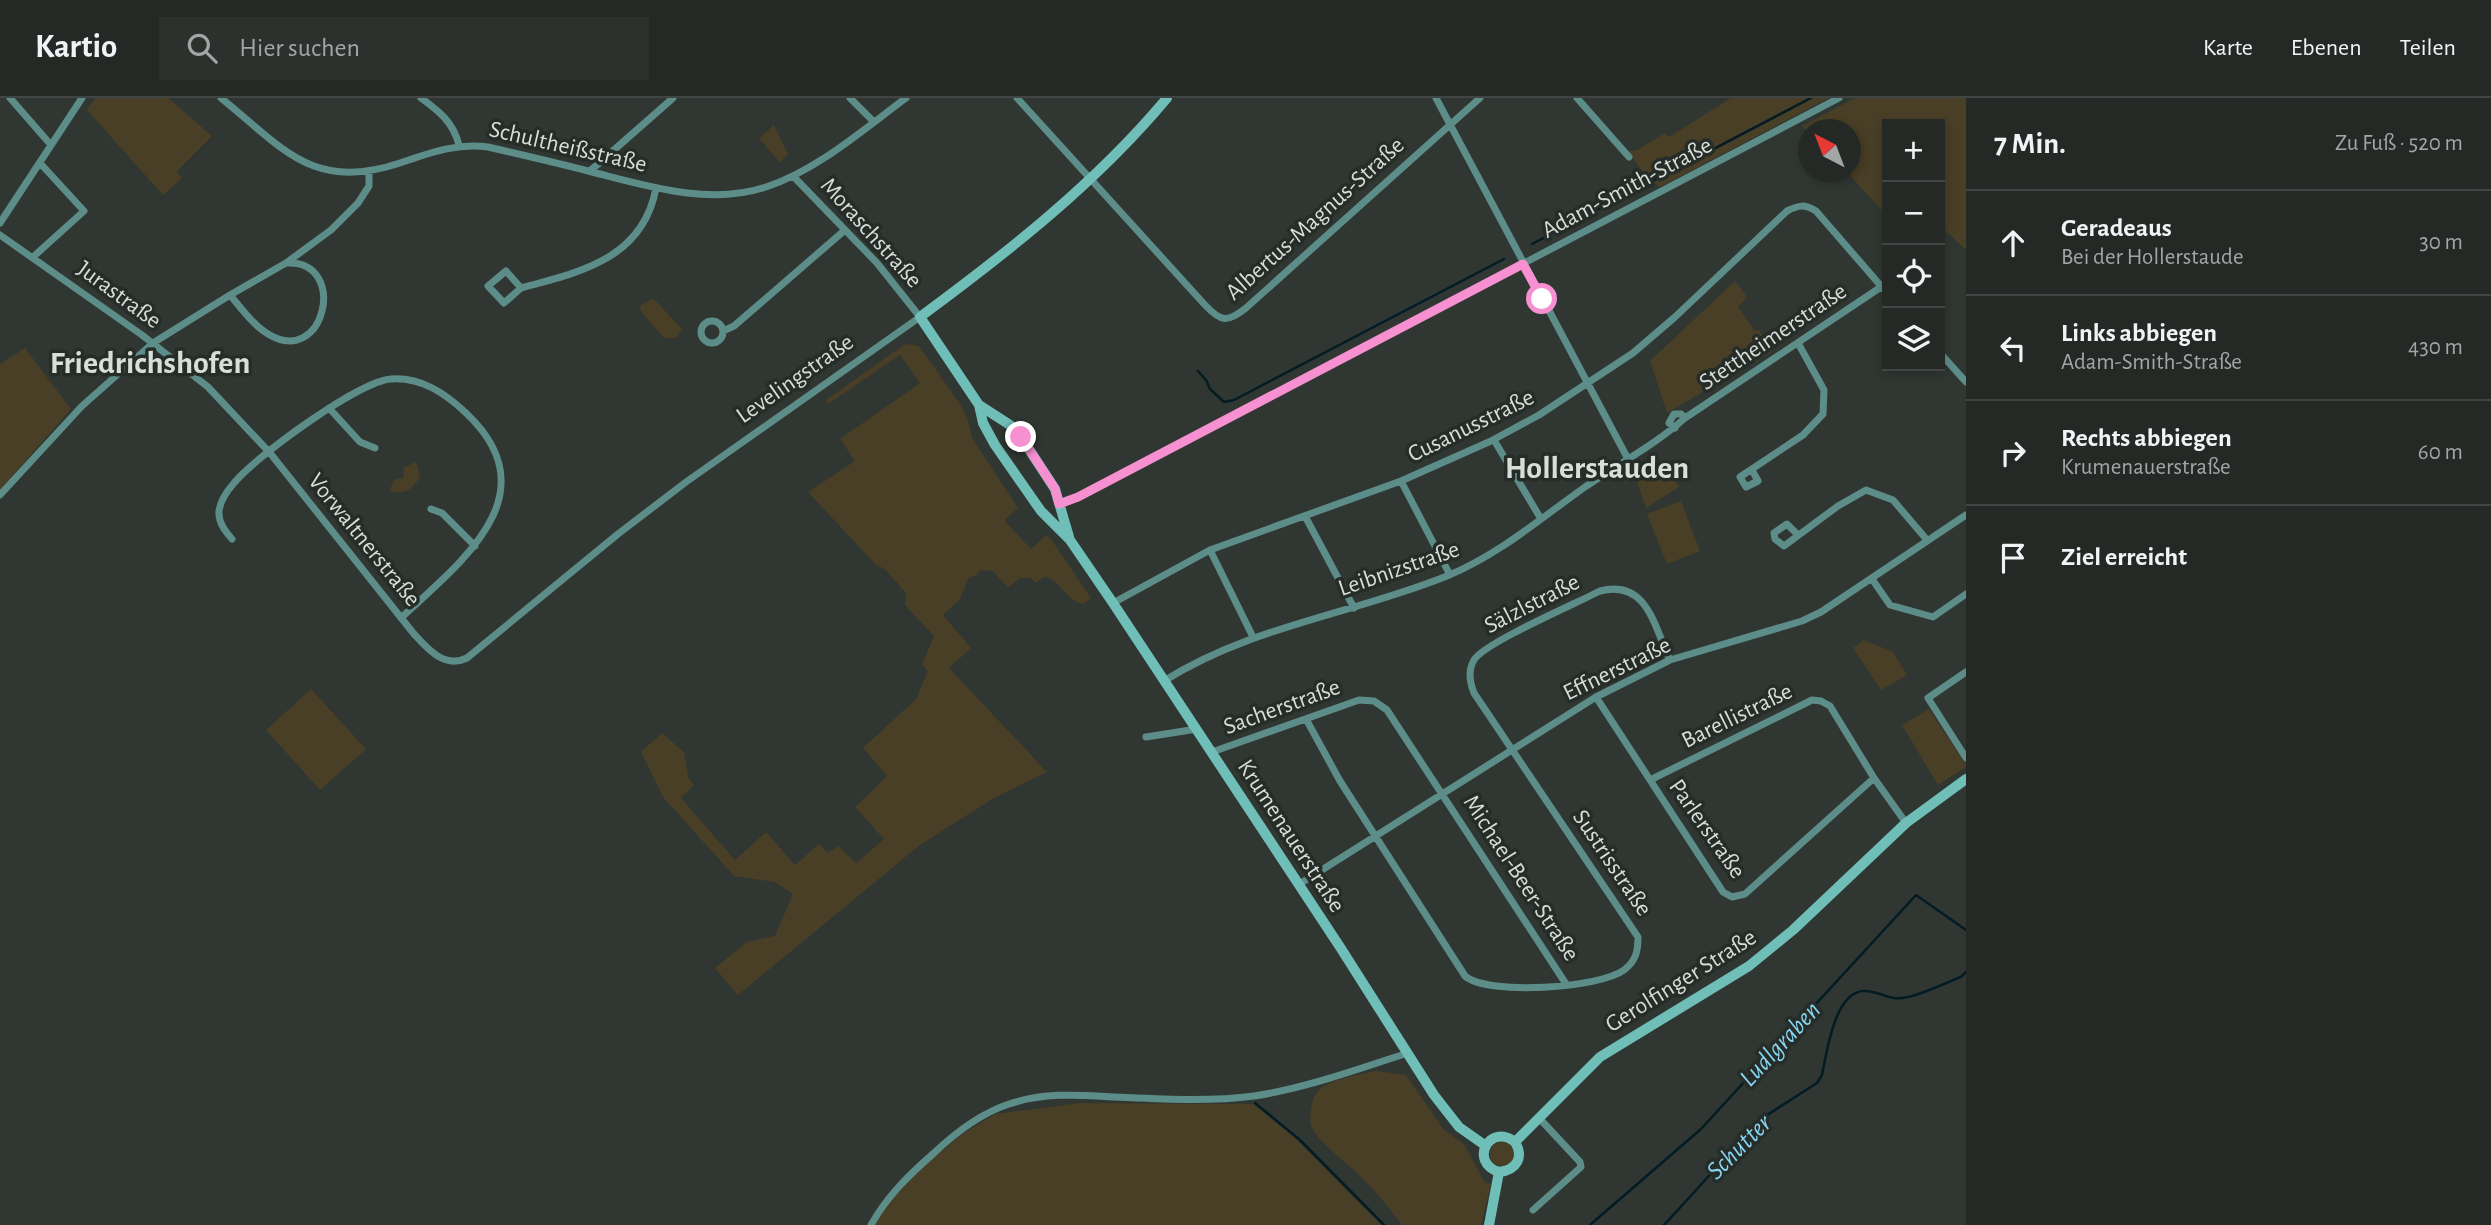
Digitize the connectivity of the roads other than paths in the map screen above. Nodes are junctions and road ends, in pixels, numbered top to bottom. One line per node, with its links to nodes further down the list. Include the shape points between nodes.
1 (10, 98): 16 (street)
2 (82, 98): 16 (street)
3 (221, 98): 20 (street, Schultheißstraße, via 307,164 341,173)
4 (850, 98): 14 (street)
5 (906, 98): 14 (street, Schultheißstraße)
6 (1017, 98): 23 (street)
7 (1167, 98): 23 (street, Levelingstraße)
8 (1436, 98): 15 (street)
9 (1480, 98): 15 (street)
10 (1577, 98): 18 (street)
11 (1839, 98): 30 (street, Adam-Smith-Straße)
12 (424, 99): 17 (street, via 451,124)
13 (671, 99): 21 (street)
14 (874, 122): 22 (street, Schultheißstraße)
15 (1450, 125): 23 (street, Albertus-Magnus-Straße, via 1246,309 1226,320 1215,316); 30 (street)
16 (51, 145): 19 (street)
17 (459, 145): 20 (street, Schultheißstraße); 21 (street, Schultheißstraße, via 488,147)
18 (1629, 157)
19 (40, 163): 25 (street); 28 (street, via 84,211)
20 (369, 172): 29 (street, via 369,186 358,203)
21 (590, 172): 24 (street, Schultheißstraße)
22 (793, 176): 24 (street, Schultheißstraße, via 757,190 725,194); 26 (street, Moraschstraße)
23 (1090, 178): 35 (street, Levelingstraße, via 1011,249)
24 (656, 188): 32 (street, via 643,223 614,254 579,272)
25 (0, 223)
26 (845, 230): 35 (street, Moraschstraße); 36 (street)
27 (0, 234): 28 (street, Jurastraße)
28 (33, 257): 38 (street, Jurastraße)
29 (286, 263): 34 (street); 34 (street, via 306,266 321,285 323,314 309,333 293,340 276,338)
30 (1523, 264): 41 (street); 53 (street, Adam-Smith-Straße)
31 (1882, 284): 41 (street, Cusanusstraße, via 1816,211 1799,205 1787,211 1633,353)
32 (521, 288): 32 (street, via 506,271 488,286 504,303)
33 (1882, 290): 37 (street, Stettheimerstraße)
34 (230, 295): 38 (street)
35 (920, 317): 42 (street, Krumenauerstraße); 72 (street, Levelingstraße, via 686,482 467,658 450,661)
36 (723, 331)
37 (1798, 343): 49 (street, Stettheimerstraße, via 1685,418 1674,414 1669,422 1675,428); 50 (street, via 1824,390 1823,414 1803,435)
38 (153, 344): 48 (street, Jurastraße, via 208,387); 52 (street, via 82,406)
39 (1945, 358): 40 (street)
40 (1964, 377)
41 (1587, 385): 46 (street, Cusanusstraße); 49 (street)
42 (979, 405): 44 (street, Krumenauerstraße); 45 (street, Krumenauerstraße)
43 (329, 408): 47 (street, via 360,442); 48 (street); 63 (street, via 372,384 406,379 442,393 471,418 495,451 502,479 493,519)
44 (1004, 421): 45 (street, via 995,424); 53 (street, Krumenauerstraße, via 1021,437 1055,489)
45 (989, 434): 55 (street, Krumenauerstraße)
46 (1494, 440): 51 (street, Cusanusstraße); 58 (street)
47 (375, 448)
48 (270, 453): 60 (street, via 223,498 218,513 222,528); 70 (street, Vorwaltnerstraße)
49 (1628, 459): 58 (street, Leibnizstraße)
50 (1752, 470)
51 (1401, 481): 57 (street, Cusanusstraße); 65 (street)
52 (0, 495)
53 (1059, 504): 55 (street); 61 (street, Krumenauerstraße)
54 (431, 509): 63 (street, via 442,513)
55 (1041, 511): 61 (street, Krumenauerstraße)
56 (1966, 515): 62 (street, Effnerstraße)
57 (1305, 516): 64 (street, Cusanusstraße); 69 (street)
58 (1541, 519): 65 (street, Leibnizstraße)
59 (1798, 535): 62 (street, via 1866,490 1893,500)
60 (232, 539)
61 (1070, 540): 68 (street, Krumenauerstraße)
62 (1927, 540): 66 (street, Effnerstraße)
63 (474, 546): 70 (street)
64 (1210, 550): 68 (street, Cusanusstraße); 71 (street)
65 (1450, 575): 69 (street, Leibnizstraße)
66 (1872, 579): 67 (street, via 1890,605 1933,617); 73 (street, Effnerstraße, via 1802,621)
67 (1966, 594)
68 (1113, 603): 75 (street, Krumenauerstraße)
69 (1354, 608): 71 (street, Leibnizstraße)
70 (401, 618): 72 (street, Vorwaltnerstraße)
71 (1253, 637): 75 (street, Leibnizstraße)
72 (430, 651)
73 (1670, 660): 76 (street, Effnerstraße); 80 (street, Sälzlstraße, via 1638,596 1614,587 1496,642 1474,660 1470,683)
74 (1966, 672): 82 (street, via 1928,698)
75 (1164, 681): 78 (street, Krumenauerstraße)
76 (1596, 697): 80 (street, Effnerstraße); 85 (street, Parlerstraße)
77 (1306, 719): 81 (street, Sacherstraße); 86 (street, Sacherstraße, via 1359,699 1381,704); 88 (street, Sustrisstraße)
78 (1197, 729): 79 (street); 81 (street, Krumenauerstraße)
79 (1146, 737)
80 (1513, 748): 86 (street, Effnerstraße); 90 (street, Sustrisstraße, via 1638,937 1639,949 1623,971)
81 (1212, 752): 89 (street, Krumenauerstraße)
82 (1966, 758)
83 (1874, 778): 85 (street, Barellistraße, via 1830,706 1812,700); 85 (street, Parlerstraße, via 1745,894 1732,897 1723,892); 87 (street, Barellistraße)
84 (1966, 779): 87 (street, Gerolfinger Straße)
85 (1650, 780)
86 (1443, 793): 88 (street, Effnerstraße); 90 (street, Michael-Beer-Straße)
87 (1906, 823): 92 (street, Gerolfinger Straße, via 1771,949 1727,981 1600,1057)
88 (1375, 837): 89 (street, Effnerstraße); 90 (street, Sustrisstraße, via 1470,981 1524,988)
89 (1298, 885): 91 (street, Krumenauerstraße)
90 (1566, 984)
91 (1408, 1053): 94 (street, Krumenauerstraße, via 1450,1117); 97 (street, via 1253,1096 1061,1094 1009,1104 943,1144 907,1177)
92 (1540, 1119): 93 (street, Gerolfinger Straße); 96 (street, via 1581,1167)
93 (1515, 1142): 94 (street, via 1502,1136); 95 (street, via 1518,1162)
94 (1486, 1146): 95 (street, via 1486,1162)
95 (1499, 1172): 98 (street)
96 (1533, 1210)
97 (871, 1225)
98 (1489, 1225)

